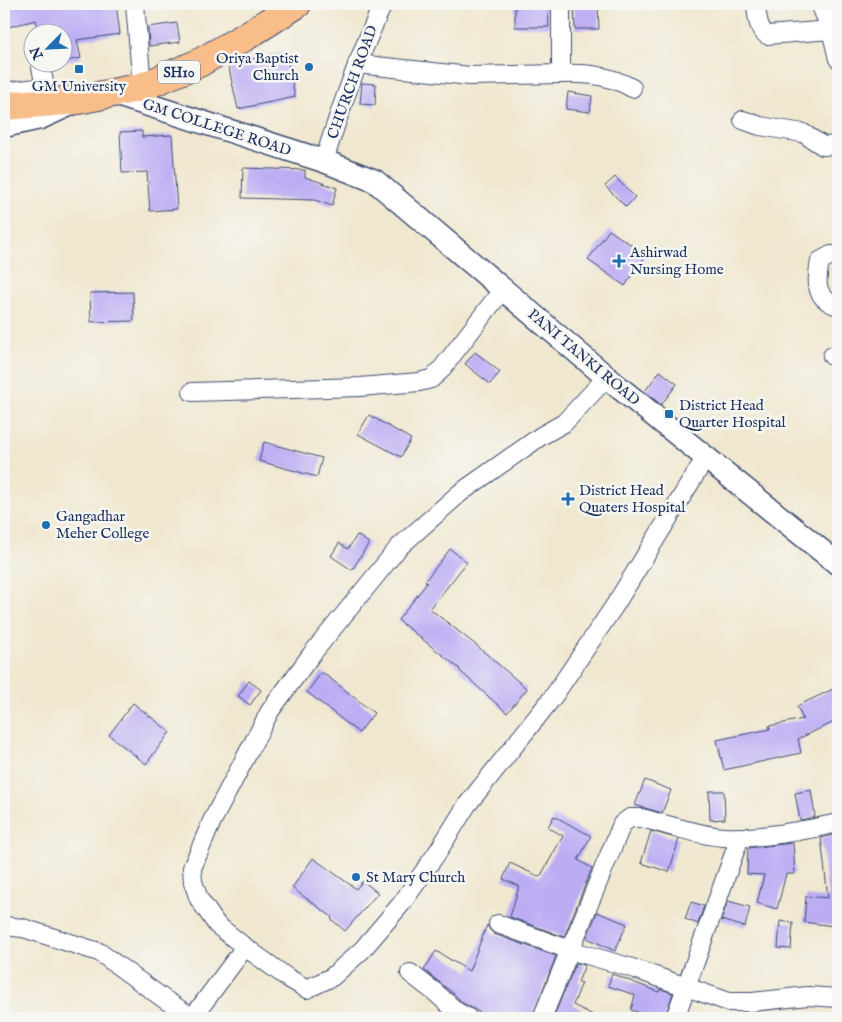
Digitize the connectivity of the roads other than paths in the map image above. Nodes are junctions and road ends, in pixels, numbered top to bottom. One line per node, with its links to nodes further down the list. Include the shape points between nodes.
1 (135, 4): 12 (street)
2 (297, 4): 12 (main road, SH10, via 199,63)
3 (382, 4): 9 (street, CHURCH ROAD)
4 (561, 4): 11 (street)
5 (756, 4): 7 (street, via 758,22 767,35)
6 (827, 7): 7 (street)
7 (831, 30): 8 (street)
8 (838, 59)
9 (358, 64): 11 (street, via 470,76); 21 (street, CHURCH ROAD)
10 (44, 72): 16 (street)
11 (561, 74): 13 (street, via 605,76)
12 (142, 87): 15 (main road, SH10)
13 (632, 88)
14 (4, 92): 16 (street)
15 (111, 93): 16 (main road, SH10); 21 (street, GM COLLEGE ROAD)
16 (56, 98): 17 (main road, SH10); 19 (street, via 40,118)
17 (4, 106)
18 (743, 120): 20 (street, via 803,133 824,146)
19 (4, 126)
20 (838, 145)
21 (324, 161): 23 (street, PANI TANKI ROAD, via 376,181)
22 (838, 256): 24 (street, via 820,260 817,280 820,294)
23 (503, 289): 25 (street, PANI TANKI ROAD); 26 (street, via 431,379 360,387)
24 (838, 306)
25 (607, 377): 27 (street, PANI TANKI ROAD); 33 (street, via 564,423 460,493 399,547 270,711 212,821 192,868 199,899 217,924)
26 (192, 392)
27 (706, 457): 28 (street, PANI TANKI ROAD); 33 (street, via 615,605 553,697 467,805 402,903 362,950 332,978 308,989)
28 (838, 564)
29 (838, 823): 30 (street, via 814,829)
30 (740, 837): 34 (street, via 722,837 630,818 622,824); 36 (street)
31 (498, 924): 34 (street)
32 (4, 926): 38 (street, via 23,928 99,952)
33 (245, 947): 38 (street)
34 (570, 950): 36 (street); 40 (street)
35 (410, 973): 39 (street)
36 (686, 988): 37 (street, via 729,1002 808,996); 41 (street)
37 (838, 998)
38 (193, 1018)
39 (468, 1018)
40 (542, 1018)
41 (675, 1018)

